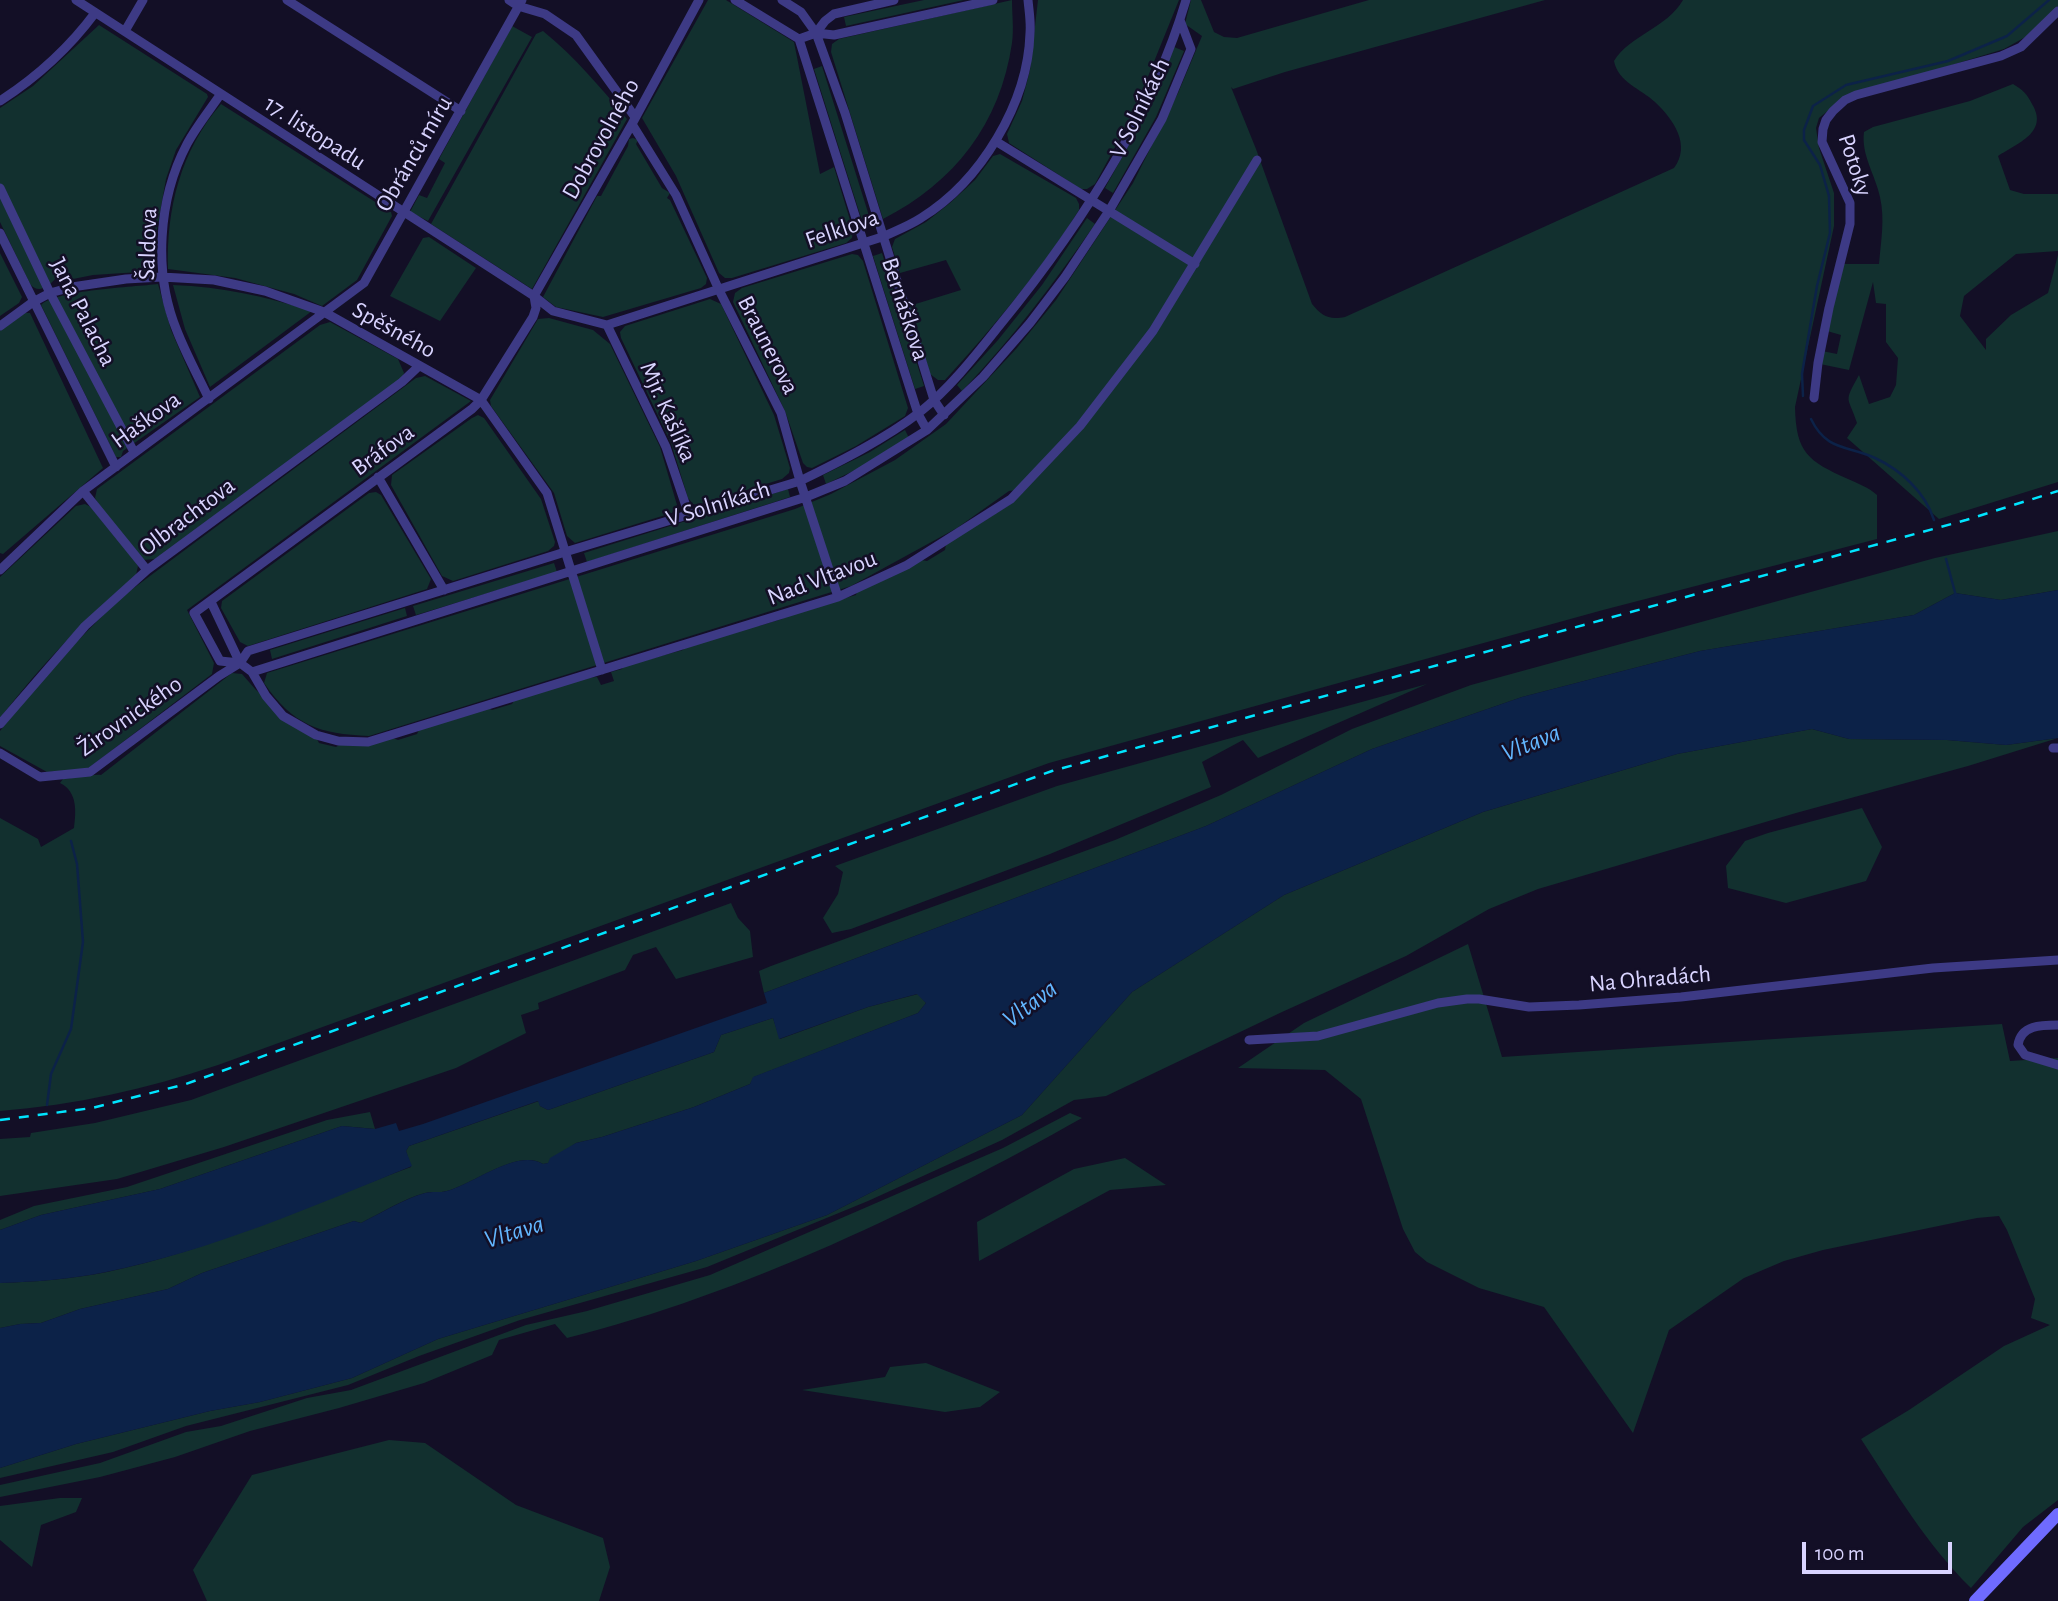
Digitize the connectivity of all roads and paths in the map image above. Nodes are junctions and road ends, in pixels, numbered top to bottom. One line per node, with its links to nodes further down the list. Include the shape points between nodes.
1 (76, 0): 14 (street, 17. listopadu)
2 (142, 0): 16 (street)
3 (287, 0): 21 (street)
4 (509, 0): 12 (street, Braunerova)
5 (699, 0): 22 (street, Dobrovolného)
6 (735, 0): 18 (street)
7 (782, 0): 17 (street, via 801,12)
8 (894, 0): 17 (street, via 834,14)
9 (993, 0): 17 (street, via 834,35)
10 (1028, 0): 23 (street, Felklova, via 1030,34 1021,83)
11 (1186, 0): 15 (street, V Solníkách)
12 (520, 3): 21 (street, Obránců míru); 22 (street, Braunerova, via 576,35)
13 (2058, 11): 42 (street, Potoky, via 2021,47 1856,95 1826,120 1822,142 1850,203 1850,224)
14 (95, 13): 16 (street, 17. listopadu); 20 (street, via 74,41)
15 (1180, 20): 26 (street, V Solníkách, via 1143,109); 27 (street, V Solníkách, via 1191,49 1162,118)
16 (125, 31): 19 (street, 17. listopadu)
17 (816, 33): 18 (street); 30 (street, Bernáškova)
18 (799, 39): 31 (street, Bernáškova)
19 (220, 95): 28 (street, 17. listopadu); 33 (street, Šaldova, via 187,144 171,186 163,221)
20 (0, 101)
21 (461, 111): 28 (street, Obránců míru)
22 (634, 120): 34 (street, Braunerova, via 676,195); 36 (street, Dobrovolného)
23 (996, 142): 26 (street); 30 (street, Felklova, via 954,193 921,218)
24 (1257, 160): 32 (street, Nad Vltavou)
25 (0, 188): 35 (street, Jana Palacha)
26 (1090, 201): 27 (street); 45 (street, V Solníkách, via 1012,310)
27 (1109, 211): 32 (street); 47 (street, V Solníkách, via 1030,323)
28 (403, 212): 36 (street, 17. listopadu); 38 (street, Obránců míru, via 364,283)
29 (0, 233): 37 (street, Jana Palacha)
30 (882, 237): 31 (street, Felklova); 45 (street, Bernáškova)
31 (863, 243): 34 (street, Felklova); 46 (street, Bernáškova)
32 (1195, 264): 61 (street, Nad Vltavou, via 1153,331 1080,426 1011,499 907,565)
33 (162, 277): 35 (street, Spěšného); 38 (street, Spěšného, via 265,291); 43 (street, Šaldova, via 176,329)
34 (719, 290): 39 (street, Felklova); 52 (street, Braunerova, via 781,413)
35 (50, 293): 37 (street, Spěšného); 49 (street, Jana Palacha)
36 (534, 296): 39 (street, via 553,311); 44 (street, Bráfova, via 533,317)
37 (33, 302): 40 (street, Spěšného); 50 (street, Jana Palacha)
38 (324, 312): 41 (street, Spěšného); 43 (street, Haškova)
39 (607, 325): 55 (street, Mjr. Kašlíka, via 666,447)
40 (0, 326)
41 (419, 366): 44 (street, Spěšného); 58 (street, Olbrachtova)
42 (1814, 398)
43 (209, 399): 49 (street, Haškova)
44 (481, 400): 51 (street, Bráfova); 56 (street, Spěšného, via 547,493)
45 (934, 400): 46 (street, V Solníkách); 47 (street, Bernáškova)
46 (918, 414): 48 (street, Bernáškova); 52 (street, V Solníkách)
47 (944, 415): 48 (street, V Solníkách)
48 (927, 430): 54 (street, V Solníkách, via 845,481)
49 (134, 452): 50 (street, Haškova)
50 (116, 467): 53 (street, Haškova)
51 (378, 477): 60 (street); 62 (street, Bráfova)
52 (800, 481): 54 (street, Braunerova); 55 (street, V Solníkách)
53 (83, 491): 57 (street, Haškova); 58 (street)
54 (806, 497): 59 (street, V Solníkách); 61 (street, Braunerova)
55 (689, 515): 56 (street, V Solníkách)
56 (565, 552): 59 (street, Spěšného); 60 (street, V Solníkách)
57 (0, 569)
58 (147, 570): 66 (street, Olbrachtova, via 85,626)
59 (571, 571): 64 (street, Spěšného); 65 (street, V Solníkách)
60 (444, 590): 63 (street, V Solníkách, via 248,651)
61 (838, 597): 64 (street, Nad Vltavou)
62 (211, 602): 63 (street); 63 (street, via 194,613 220,661)
63 (240, 663): 65 (street); 67 (street, Žirovnického, via 90,772 40,778)
64 (603, 670): 65 (street, Nad Vltavou, via 368,742 316,735 284,716)
65 (252, 672)
66 (0, 724)
67 (0, 753)
68 (2058, 960): 70 (street, Na Ohradách, via 1933,968 1579,1005 1529,1007 1467,999 1318,1036)
69 (2058, 1025): 71 (street, via 2029,1028 2018,1045 2025,1055)
70 (1249, 1040)
71 (2058, 1065)
72 (2058, 1514): 73 (street)
73 (1975, 1601)

